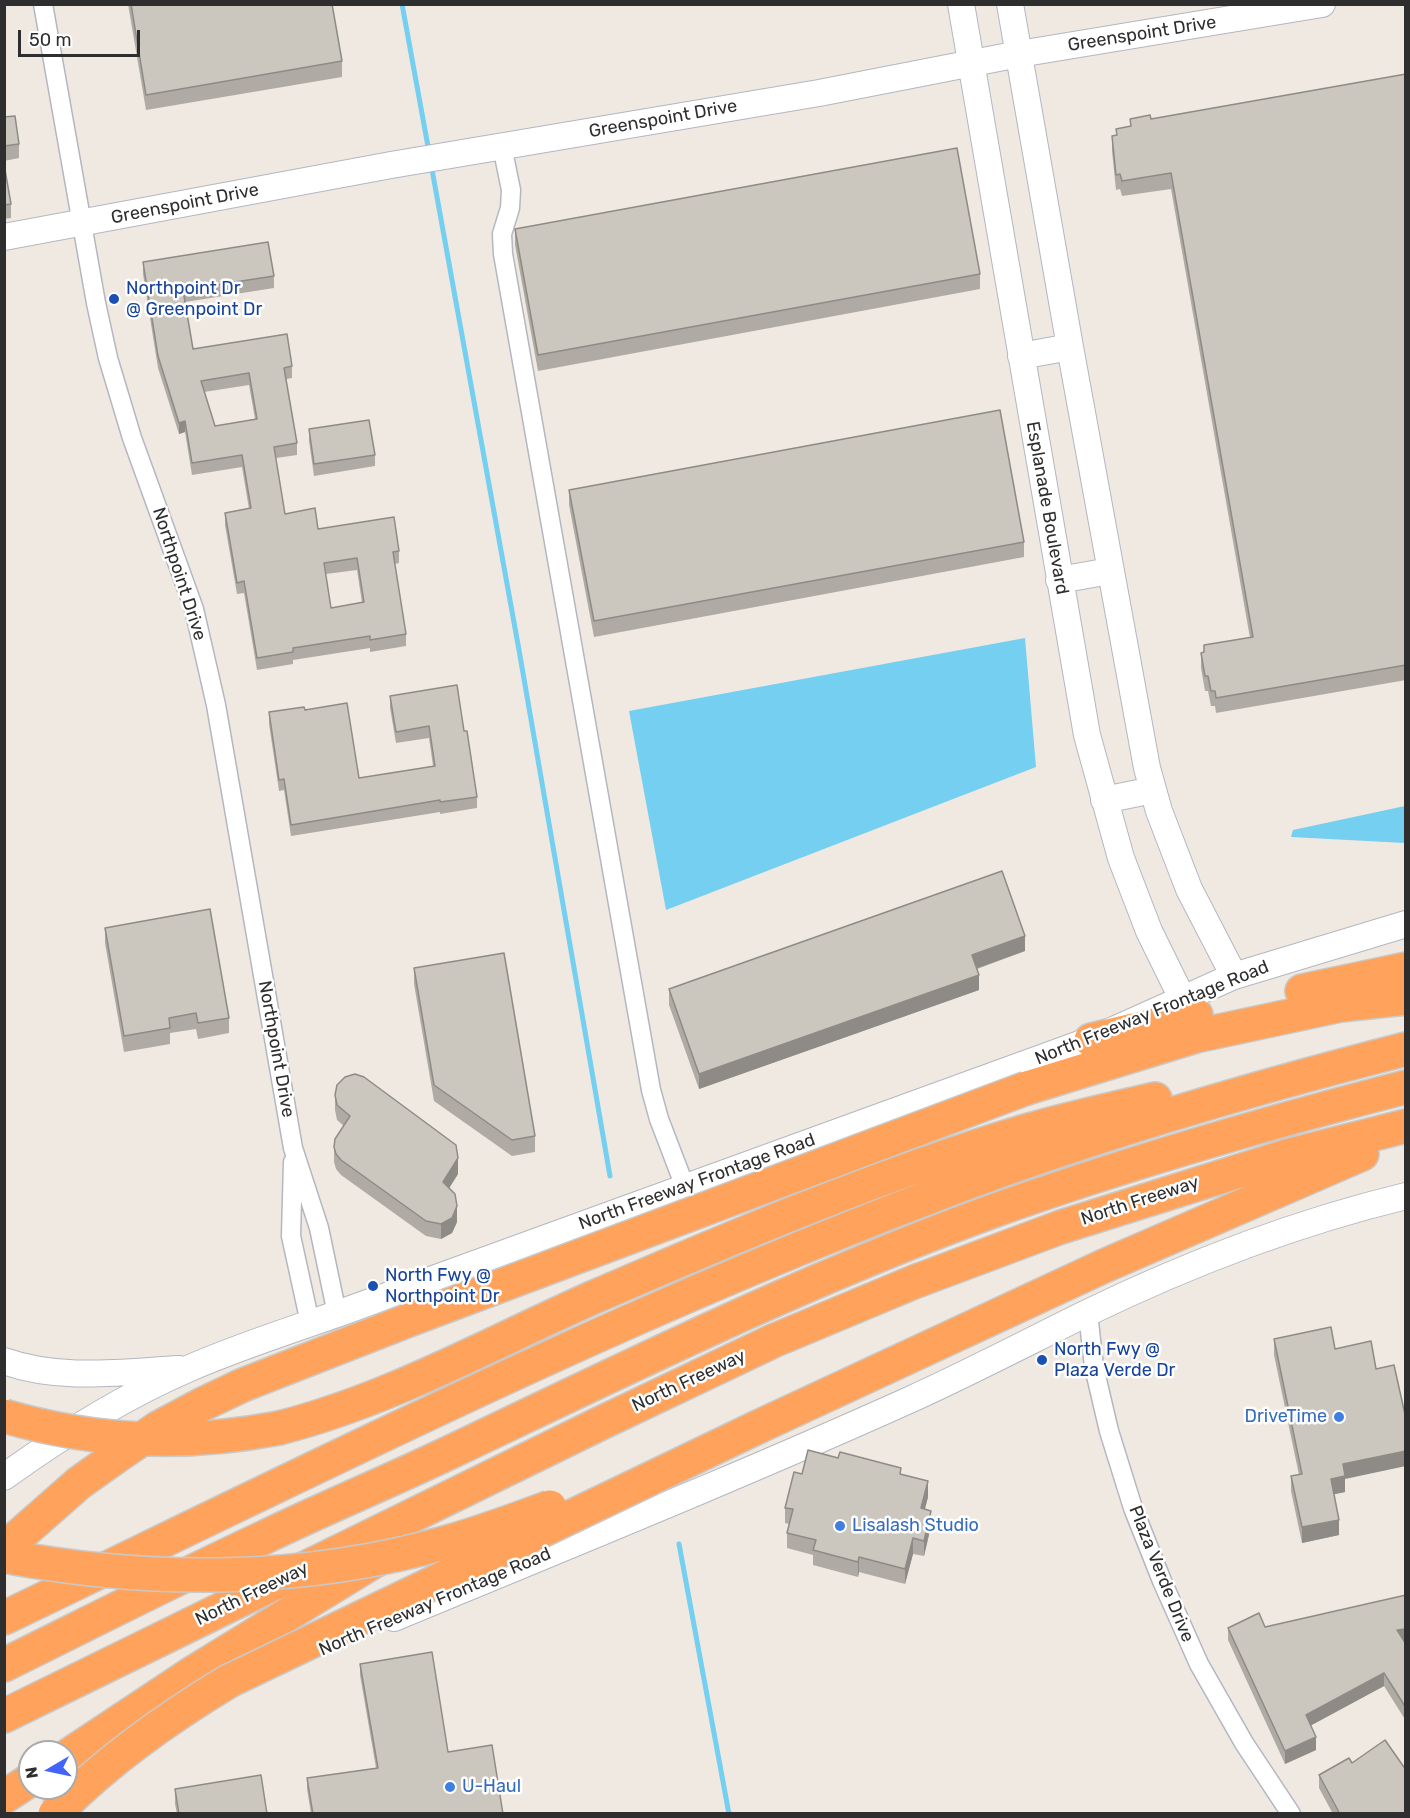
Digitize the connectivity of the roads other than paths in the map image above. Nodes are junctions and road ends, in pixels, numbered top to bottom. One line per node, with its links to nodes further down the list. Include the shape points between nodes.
1 (43, 4): 8 (street, Northpoint Drive)
2 (961, 4): 6 (street, Esplanade Boulevard)
3 (1010, 4): 5 (street)
4 (1323, 4): 5 (street, Greenspoint Drive)
5 (1019, 54): 6 (street, Greenspoint Drive); 10 (street)
6 (972, 63): 7 (street, Greenspoint Drive); 11 (street, Esplanade Boulevard)
7 (502, 146): 8 (street, Greenspoint Drive); 27 (street, via 511,190 502,254 651,1090)
8 (82, 223): 9 (street, Greenspoint Drive); 26 (street, Northpoint Drive, via 118,397 181,570 205,656)
9 (4, 237)
10 (1070, 347): 11 (street); 12 (street)
11 (1021, 356): 13 (street, Esplanade Boulevard)
12 (1110, 571): 13 (street); 14 (street)
13 (1059, 580): 15 (street, Esplanade Boulevard, via 1087,735)
14 (1153, 790): 15 (street); 18 (street, via 1189,889)
15 (1104, 800): 19 (street, Esplanade Boulevard, via 1149,932)
16 (1406, 924): 18 (street, North Freeway Frontage Road)
17 (1406, 969): 21 (highway)
18 (1234, 976): 19 (street, North Freeway Frontage Road)
19 (1182, 998): 21 (street, North Freeway Frontage Road)
20 (1406, 998): 39 (highway, bridge, via 1341,1005 1197,1036 1028,1088 243,1385 158,1428 117,1456)
21 (1091, 1040): 27 (street, North Freeway Frontage Road)
22 (1397, 1051): 34 (highway, bridge, via 1098,1112 896,1174 649,1274 377,1396 311,1420 217,1438 125,1439 64,1432); 38 (highway, via 1105,1135 873,1218 650,1312)
23 (1406, 1087): 43 (highway, North Freeway, via 1158,1158 902,1246 657,1353 266,1536)
24 (1406, 1126): 35 (highway, North Freeway, via 1287,1156 1061,1227 773,1341)
25 (1406, 1137): 36 (highway, via 1104,1266)
26 (293, 1148): 30 (street, Northpoint Drive, via 319,1228); 31 (street, Northpoint Drive, via 291,1236)
27 (685, 1187): 30 (street, North Freeway Frontage Road)
28 (1406, 1196): 29 (street, North Freeway Frontage Road, via 1321,1218 1218,1255)
29 (1088, 1313): 46 (street, North Freeway Frontage Road, via 910,1400 360,1632); 51 (street, Plaza Verde Drive, via 1094,1367 1109,1431 1133,1508 1162,1581 1198,1664)
30 (337, 1314): 31 (street, North Freeway Frontage Road)
31 (310, 1323): 33 (street, North Freeway Frontage Road)
32 (4, 1361): 33 (street, via 48,1371 87,1374)
33 (188, 1369): 37 (street, North Freeway Frontage Road, via 106,1411)
34 (4, 1416)
35 (599, 1424): 44 (highway, North Freeway); 45 (highway, via 195,1672)
36 (760, 1426): 40 (highway, bridge, via 493,1528 364,1561 291,1571 198,1575 112,1571); 50 (highway, bridge, via 229,1681 183,1708 106,1765)
37 (4, 1477)
38 (230, 1509): 41 (highway); 42 (highway)
39 (4, 1549)
40 (4, 1556)
41 (4, 1594)
42 (4, 1618)
43 (4, 1665)
44 (4, 1716)
45 (78, 1749)
46 (78, 1764)
47 (18, 1788): 49 (highway)
48 (18, 1792): 49 (street)
49 (4, 1798)
50 (55, 1814)
51 (1291, 1814)

